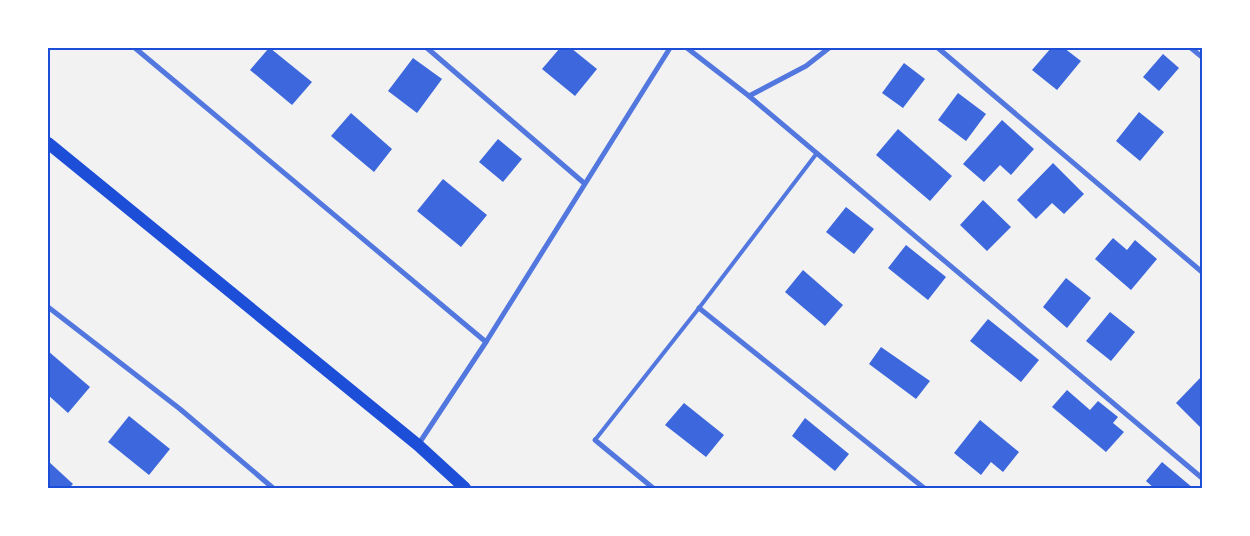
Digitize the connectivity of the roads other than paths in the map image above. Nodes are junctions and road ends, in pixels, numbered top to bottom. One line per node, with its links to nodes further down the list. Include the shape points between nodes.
1 (135, 48): 16 (street)
2 (427, 48): 12 (street)
3 (670, 48): 12 (street)
4 (687, 48): 9 (street)
5 (828, 48): 9 (street, via 806,66)
6 (938, 48): 13 (street)
7 (1191, 48): 8 (street)
8 (1202, 57)
9 (749, 96): 11 (street)
10 (48, 143): 18 (main road)
11 (817, 154): 15 (lane); 19 (street)
12 (584, 183): 16 (street)
13 (1202, 272)
14 (48, 307): 20 (street, via 180,409)
15 (699, 308): 17 (lane); 23 (street)
16 (486, 342): 18 (street)
17 (595, 440): 22 (street)
18 (418, 445): 21 (main road)
19 (1202, 478)
20 (273, 488)
21 (465, 488)
22 (653, 488)
23 (924, 488)

